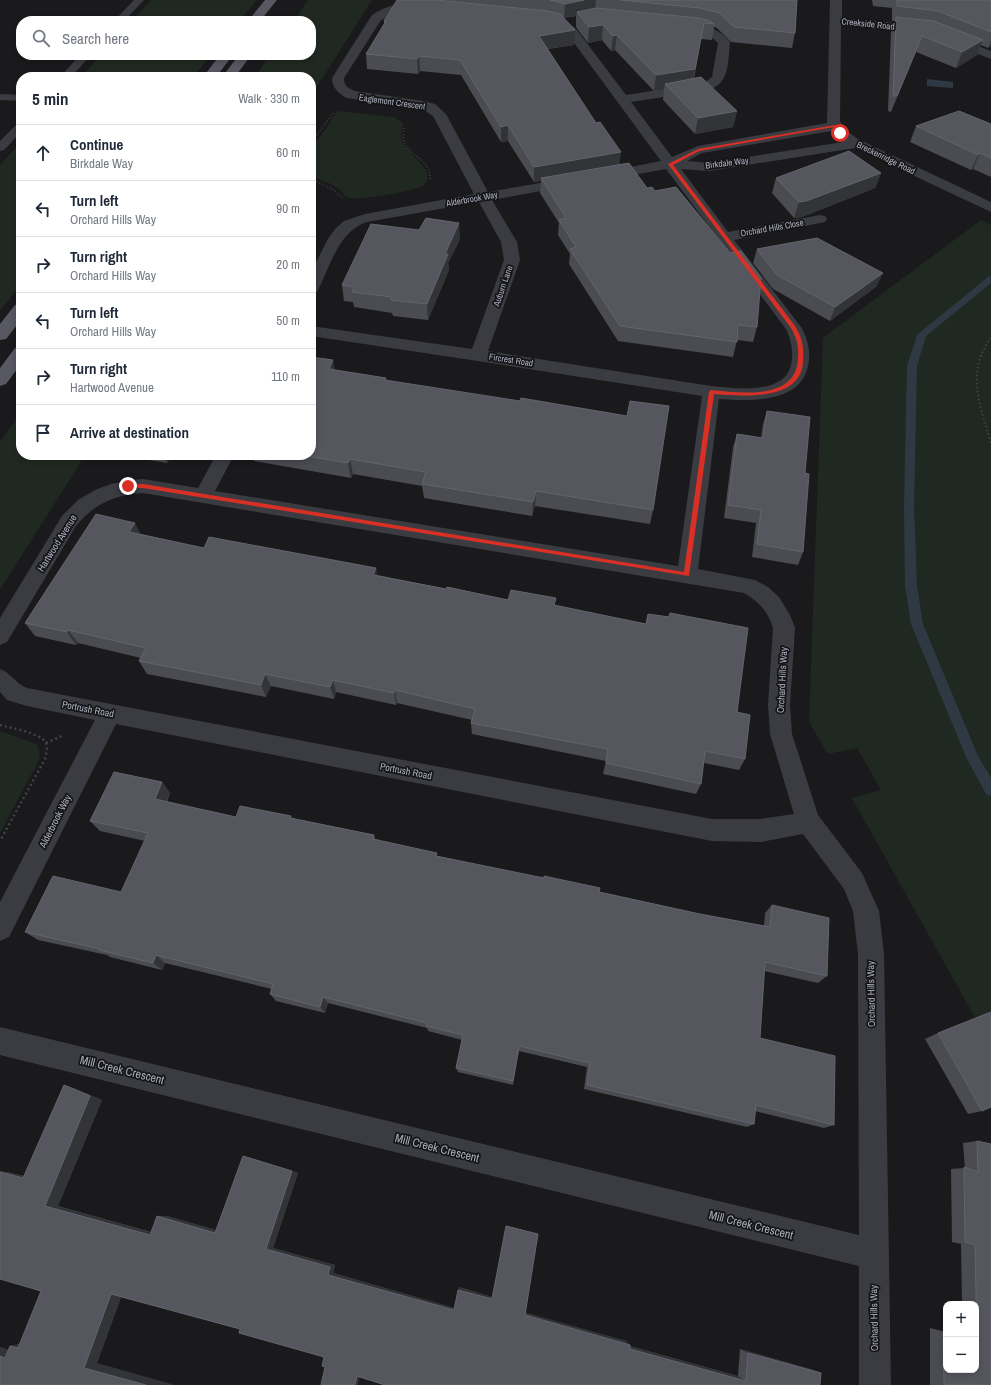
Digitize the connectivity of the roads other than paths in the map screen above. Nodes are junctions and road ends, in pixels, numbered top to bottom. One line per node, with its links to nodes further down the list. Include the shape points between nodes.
1 (139, 0): 5 (lane)
2 (836, 0): 8 (street)
3 (276, 5): 6 (main road)
4 (430, 9): 25 (street, Eaglemont Crescent, via 399,8 386,11 376,18 338,78 338,83 340,88 357,97 415,103 435,110 440,114)
5 (124, 16)
6 (261, 16)
7 (540, 20): 19 (street, via 570,23 573,33)
8 (836, 21): 10 (street, Creekside Road, via 932,32); 20 (street, via 833,121)
9 (674, 26): 19 (street, via 705,30 721,38 724,45 718,79 708,86)
10 (991, 55)
11 (81, 60): 14 (lane)
12 (223, 60): 15 (main road)
13 (241, 60): 16 (main road)
14 (70, 72)
15 (213, 72)
16 (232, 72)
17 (0, 97): 18 (lane)
18 (16, 98)
19 (622, 100): 24 (street)
20 (835, 126): 22 (street, Breckenridge Road, via 847,139); 24 (street, Birkdale Way, via 698,150)
21 (16, 131): 23 (lane)
22 (857, 144): 24 (street, Birkdale Way, via 709,167); 26 (street, Breckenridge Road)
23 (0, 148)
24 (670, 164): 25 (street, Alderbrook Way); 28 (street)
25 (483, 197): 29 (street, Alderbrook Way, via 352,222 338,235); 33 (street, Auburn Lane, via 509,242 512,260)
26 (991, 208)
27 (820, 219): 28 (street, Orchard Hills Close)
28 (724, 237): 36 (street, via 799,337 801,367 798,375 788,384 765,393 745,395)
29 (316, 278)
30 (16, 315): 32 (main road)
31 (316, 332): 33 (street, Fircrest Road)
32 (0, 336)
33 (478, 355): 36 (street, Fircrest Road)
34 (16, 359): 35 (main road)
35 (0, 380)
36 (711, 392): 39 (street)
37 (222, 460): 38 (street)
38 (203, 496): 39 (street, Hartwood Avenue); 40 (street, Hartwood Avenue, via 128,486 112,489 86,502 69,521)
39 (687, 575): 43 (street, Orchard Hills Way, via 748,586 761,593 780,615 784,628 779,705 781,734)
40 (0, 636)
41 (4, 682): 42 (street, Portrush Road, via 15,693 27,697)
42 (110, 714): 43 (street, Portrush Road, via 712,830 765,831); 44 (street, Alderbrook Way)
43 (808, 821): 46 (street, Orchard Hills Way, via 853,882 866,911 871,954)
44 (0, 928)
45 (0, 1041): 46 (street, Mill Creek Crescent)
46 (874, 1254): 47 (street, Orchard Hills Way)
47 (875, 1385)

